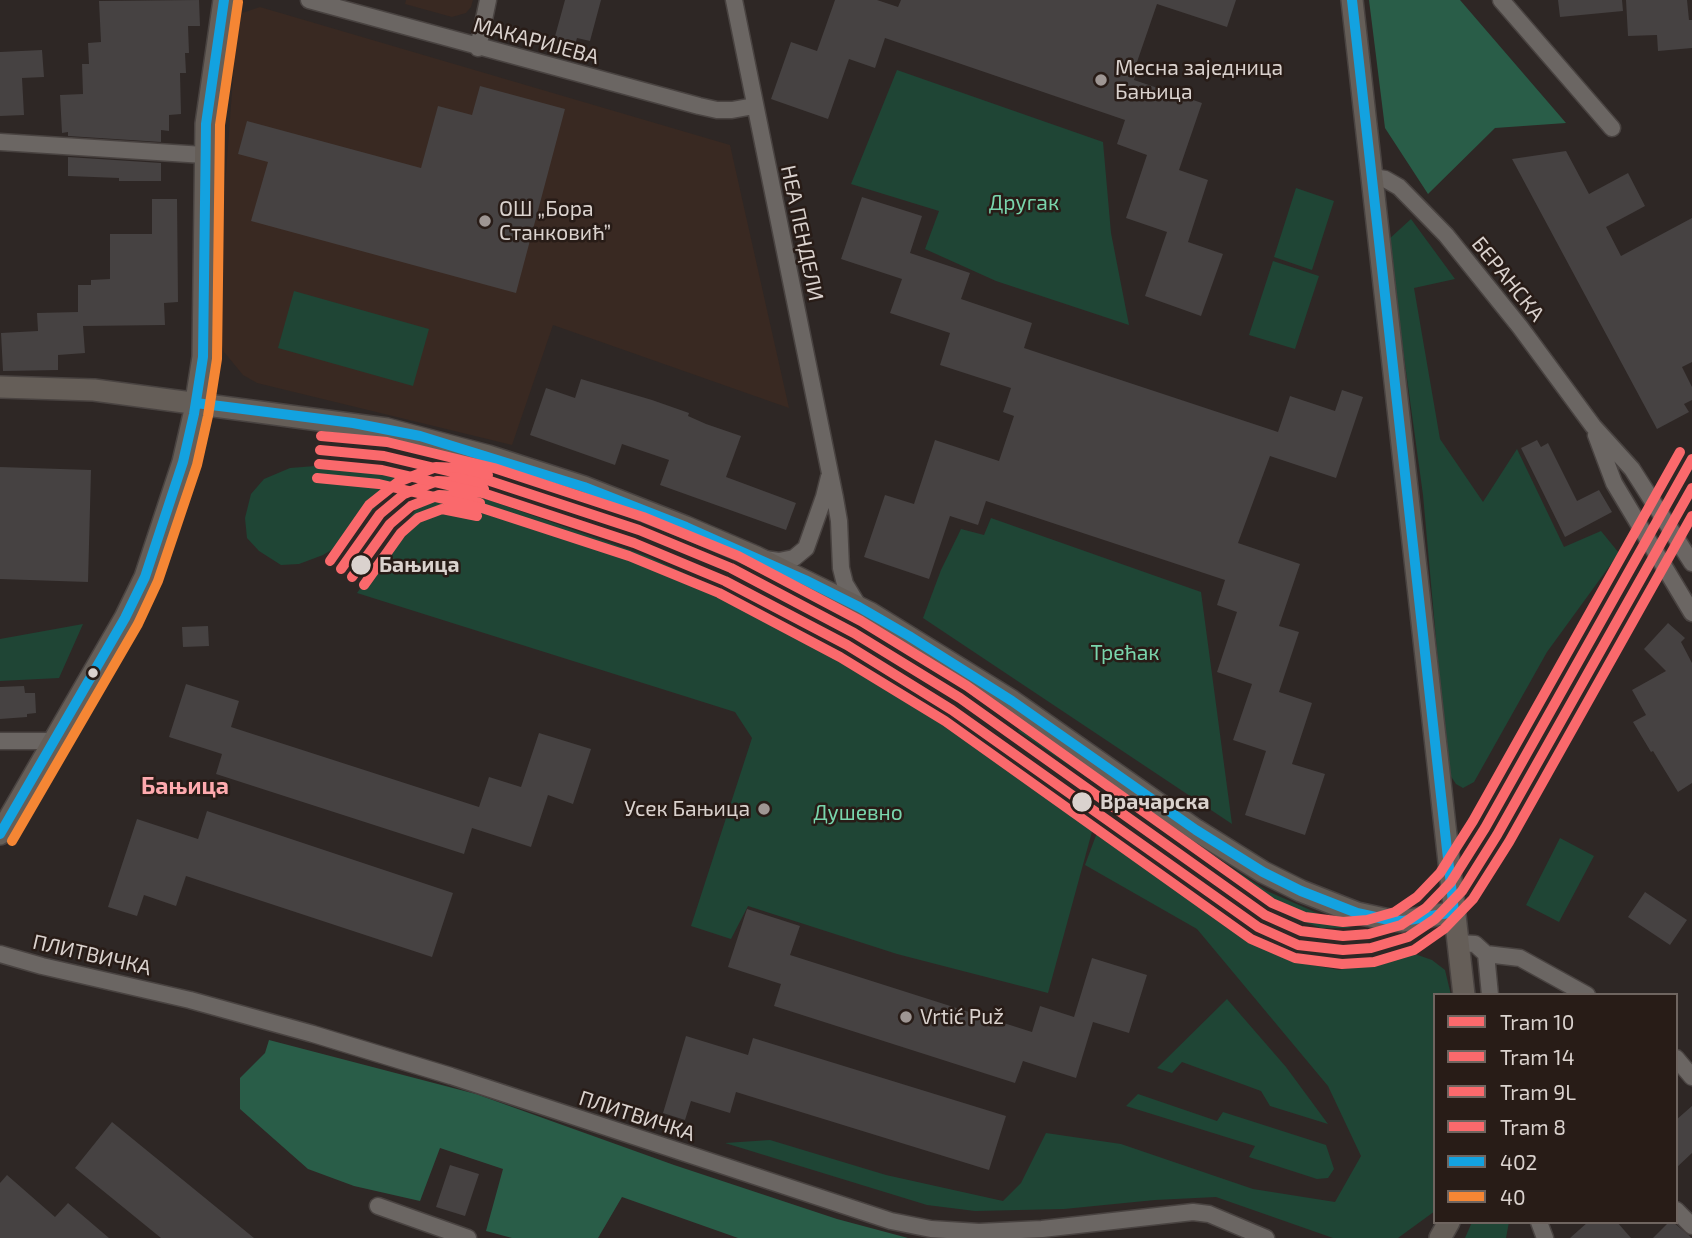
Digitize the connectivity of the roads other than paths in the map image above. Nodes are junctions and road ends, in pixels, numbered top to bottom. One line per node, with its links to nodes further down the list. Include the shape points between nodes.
1 (224, 0): 11 (street)
2 (309, 0): 7 (street, МАКАРИЈЕВА)
3 (488, 0): 7 (street)
4 (734, 0): 8 (street, НЕА ПЕНДЕЛИ)
5 (1352, 0): 12 (street)
6 (1501, 0): 9 (street)
7 (478, 48): 8 (street, МАКАРИЈЕВА, via 717,110)
8 (754, 106): 16 (street, НЕА ПЕНДЕЛИ)
9 (1612, 128)
10 (0, 142): 11 (street)
11 (204, 155): 14 (street, via 206,293)
12 (1373, 177): 15 (street, БЕРАНСКА, via 1399,187 1446,236); 24 (street)
13 (0, 387): 14 (street, via 66,388)
14 (196, 402): 17 (street, via 420,436 584,487); 22 (street, via 183,461 145,577)
15 (1593, 426): 18 (street, БЕРАНСКА, via 1632,469); 20 (street, БЕРАНСКА, via 1614,483)
16 (829, 474): 17 (street, НЕА ПЕНДЕЛИ, via 817,519 801,554 779,561); 19 (street, НЕА ПЕНДЕЛИ, via 839,521 841,568)
17 (756, 557): 19 (street)
18 (1692, 563)
19 (859, 607): 24 (street, via 1012,701 1196,830 1292,887 1389,920)
20 (1692, 612)
21 (0, 741): 22 (street)
22 (55, 741): 23 (street)
23 (0, 835)
24 (1454, 912): 25 (street)
25 (1458, 943): 27 (street, via 1475,944); 28 (street)
26 (0, 954): 37 (street, ПЛИТВИЧКА, via 313,1034 891,1221 979,1232 1193,1212)
27 (1486, 954): 29 (street); 30 (street, via 1520,958)
28 (1464, 993)
29 (1490, 993)
30 (1583, 993)
31 (1678, 1060): 32 (street)
32 (1692, 1077)
33 (378, 1206): 36 (street)
34 (1678, 1212): 35 (street)
35 (1692, 1226)
36 (468, 1238)
37 (1266, 1238)

